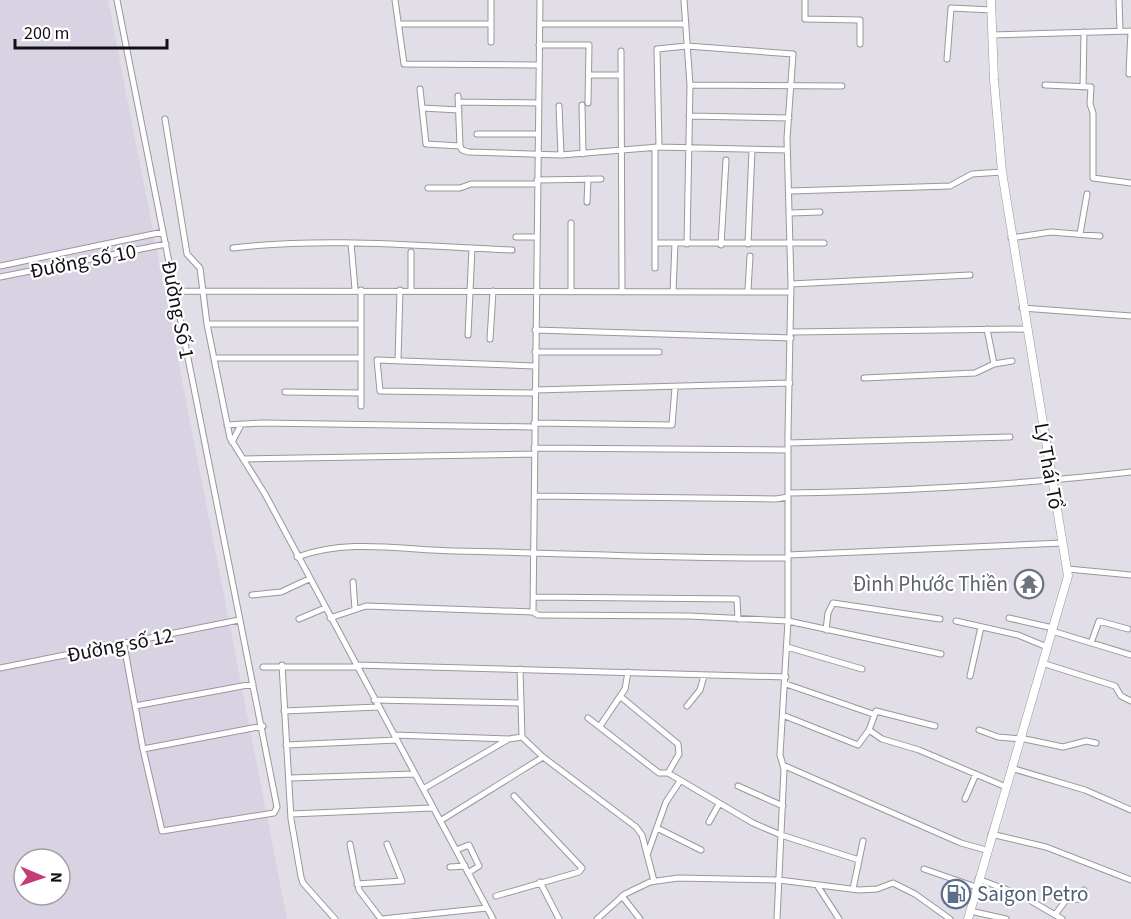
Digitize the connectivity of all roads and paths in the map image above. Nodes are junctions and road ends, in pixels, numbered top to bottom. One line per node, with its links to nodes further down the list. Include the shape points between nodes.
1 (117, 0): 67 (street, Đường Số 1)
2 (395, 0): 10 (street)
3 (491, 0): 11 (street)
4 (540, 0): 12 (street)
5 (684, 0): 13 (street)
6 (805, 0): 19 (street, via 805,19 860,20)
7 (992, 0): 9 (main road, Lý Thái Tổ)
8 (1119, 0): 14 (street)
9 (992, 10): 17 (main road, Lý Thái Tổ); 23 (street, via 951,8)
10 (399, 24): 11 (street); 24 (street, via 405,64)
11 (491, 24): 18 (street)
12 (540, 24): 13 (street); 20 (street)
13 (686, 24): 21 (street)
14 (1120, 31): 15 (street); 16 (street)
15 (1131, 31): 25 (street)
16 (1084, 32): 17 (street); 32 (street)
17 (992, 35): 55 (main road, Lý Thái Tổ)
18 (491, 42)
19 (860, 44)
20 (539, 45): 24 (street); 26 (street, via 589,45)
21 (687, 46): 28 (street); 31 (street, via 793,54); 46 (street, via 657,49)
22 (621, 51): 27 (street)
23 (947, 59)
24 (539, 65): 34 (street)
25 (1129, 74)
26 (589, 75): 27 (street); 35 (street)
27 (621, 75): 48 (street)
28 (690, 85): 31 (street); 40 (street)
29 (1045, 85): 32 (street)
30 (842, 86): 31 (street)
31 (792, 87): 41 (street)
32 (1083, 87): 59 (street, via 1091,87 1093,178)
33 (420, 89): 38 (street)
34 (538, 103): 39 (street, via 458,99); 44 (street)
35 (588, 103)
36 (582, 105): 52 (street)
37 (559, 106): 53 (street)
38 (422, 108): 39 (street); 45 (street, via 427,146)
39 (459, 110): 45 (street)
40 (689, 116): 41 (street); 47 (street)
41 (789, 118): 50 (street)
42 (165, 119): 92 (street, via 187,254 200,268)
43 (477, 134): 44 (street)
44 (538, 134): 51 (street)
45 (460, 146): 51 (street, via 469,152)
46 (657, 147): 47 (street); 48 (street); 74 (street)
47 (689, 148): 49 (street); 78 (street)
48 (621, 149): 52 (street); 102 (street)
49 (752, 150): 50 (street); 79 (street)
50 (787, 150): 61 (street)
51 (538, 154): 53 (street); 58 (street)
52 (583, 154): 53 (street)
53 (561, 155)
54 (726, 160): 81 (street)
55 (1002, 172): 61 (street, via 972,174 950,186); 72 (main road, Lý Thái Tổ)
56 (588, 179): 57 (street); 58 (street); 63 (street)
57 (601, 179)
58 (537, 182): 60 (street); 71 (street)
59 (1131, 183)
60 (428, 189)
61 (790, 191): 65 (street)
62 (1087, 194): 68 (street)
63 (587, 202)
64 (820, 212): 65 (street)
65 (791, 213): 80 (street)
66 (571, 223): 101 (street)
67 (163, 232): 77 (street, Đường Số 1); 87 (street, Đường số 10)
68 (1080, 234): 69 (street); 72 (street, via 1044,233)
69 (1100, 236)
70 (516, 237): 71 (street)
71 (537, 237): 100 (street)
72 (1011, 238): 105 (main road, Lý Thái Tổ)
73 (351, 243): 82 (street); 83 (street); 93 (street)
74 (656, 243): 75 (street); 88 (street)
75 (675, 243): 78 (street); 103 (street)
76 (824, 243): 80 (street)
77 (165, 244): 90 (street, Đường số 10); 97 (street, Đường Số 1)
78 (687, 244): 81 (street)
79 (748, 244): 80 (street); 81 (street)
80 (791, 244): 91 (street)
81 (721, 245)
82 (233, 248)
83 (472, 248): 84 (street); 98 (street)
84 (512, 250)
85 (411, 252): 95 (street)
86 (750, 256): 96 (street)
87 (0, 266)
88 (655, 268)
89 (970, 275): 91 (street)
90 (0, 278)
91 (791, 284): 104 (street)
92 (202, 290): 93 (street); 97 (street); 107 (street)
93 (358, 290): 94 (street); 108 (street)
94 (400, 290): 95 (street); 119 (street)
95 (411, 290): 98 (street)
96 (748, 290): 103 (street); 104 (street)
97 (175, 291): 161 (street, Đường Số 1)
98 (470, 291): 99 (street); 112 (street)
99 (493, 291): 100 (street); 114 (street)
100 (536, 292): 101 (street); 111 (street)
101 (571, 292): 102 (street)
102 (622, 292): 103 (street)
103 (673, 292)
104 (791, 292): 113 (street)
105 (1022, 308): 106 (street); 110 (main road, Lý Thái Tổ)
106 (1131, 316)
107 (207, 324): 108 (street); 117 (street)
108 (361, 324): 118 (street)
109 (987, 329): 110 (street); 113 (street); 121 (street)
110 (1026, 329): 140 (main road, Lý Thái Tổ)
111 (535, 330): 113 (street); 115 (street)
112 (468, 335)
113 (791, 335): 124 (street)
114 (490, 339)
115 (535, 352): 116 (street); 122 (street)
116 (659, 352)
117 (214, 358): 118 (street); 131 (street)
118 (361, 358): 128 (street)
119 (398, 360): 122 (street); 127 (street, via 378,359 379,391)
120 (1012, 361): 121 (street)
121 (994, 364): 123 (street, via 975,373)
122 (535, 366): 127 (street)
123 (864, 378)
124 (790, 383): 125 (street); 135 (street)
125 (675, 388): 127 (street); 132 (street, via 672,425)
126 (285, 392): 128 (street)
127 (535, 392): 132 (street)
128 (361, 393): 129 (street)
129 (361, 406)
130 (242, 424): 131 (street); 132 (street); 134 (street)
131 (227, 425): 134 (street)
132 (534, 425): 137 (street)
133 (1010, 437): 135 (street)
134 (232, 442): 138 (street)
135 (788, 443): 136 (street)
136 (788, 450): 137 (street); 141 (street)
137 (534, 451): 138 (street); 142 (street)
138 (244, 459): 146 (street)
139 (1131, 472): 140 (street)
140 (1051, 481): 141 (street); 143 (main road, Lý Thái Tổ)
141 (788, 495): 142 (street, via 776,499); 145 (street)
142 (535, 496): 144 (street)
143 (1063, 543): 145 (street); 147 (main road, Lý Thái Tổ)
144 (534, 552): 145 (street); 146 (street, via 346,546); 152 (street)
145 (788, 556): 162 (street)
146 (297, 557): 149 (street)
147 (1068, 569): 148 (street); 167 (main road, Lý Thái Tổ)
148 (1131, 575)
149 (309, 579): 151 (street, via 281,592); 153 (street)
150 (353, 582): 154 (street)
151 (252, 595)
152 (534, 597): 155 (street); 160 (street, via 737,599)
153 (325, 608): 156 (street); 159 (street)
154 (355, 609): 155 (street, via 366,606); 156 (street)
155 (533, 612): 160 (street)
156 (330, 618): 176 (street)
157 (940, 618): 166 (street, via 833,603)
158 (1009, 618): 167 (street)
159 (299, 619)
160 (738, 619): 162 (street)
161 (239, 620): 169 (street, Đường số 12); 185 (street, Đường Số 1)
162 (788, 621): 166 (street); 171 (street)
163 (956, 621): 164 (street)
164 (981, 627): 170 (street); 183 (street)
165 (1128, 629): 168 (street, via 1099,621)
166 (826, 630): 172 (street)
167 (1053, 630): 168 (street); 170 (main road, Lý Thái Tổ)
168 (1091, 643): 173 (street)
169 (124, 645): 178 (street, Đường số 12); 191 (street)
170 (1047, 646): 174 (main road, Lý Thái Tổ)
171 (787, 647): 180 (street); 184 (street)
172 (941, 654)
173 (1131, 655)
174 (1042, 663): 189 (street, via 1115,686 1121,696); 206 (main road, Lý Thái Tổ)
175 (282, 665): 176 (street); 177 (street); 194 (street)
176 (357, 666): 179 (street); 188 (street)
177 (264, 667)
178 (0, 668)
179 (520, 669): 181 (street); 190 (street)
180 (862, 669)
181 (628, 672): 182 (street); 187 (street)
182 (704, 676): 184 (street); 192 (street, via 700,690)
183 (970, 676)
184 (786, 677): 186 (street)
185 (253, 684): 191 (street); 198 (street, Đường Số 1)
186 (786, 684): 195 (street); 196 (street)
187 (621, 697): 199 (street); 213 (street, via 678,744 679,754)
188 (374, 700): 190 (street); 193 (street)
189 (1131, 701)
190 (520, 703): 204 (street)
191 (135, 706): 209 (street)
192 (687, 706)
193 (378, 707): 194 (street); 203 (street)
194 (284, 711): 208 (street)
195 (873, 714): 200 (street, via 882,711); 201 (street)
196 (784, 716): 201 (street, via 855,745 861,743); 211 (street, via 780,755)
197 (588, 718): 199 (street)
198 (263, 726): 209 (street); 209 (street, Đường Số 1, via 277,807 274,813 162,831)
199 (600, 726): 213 (street, via 659,773)
200 (935, 726)
201 (869, 730): 215 (street, via 882,739)
202 (979, 730): 206 (street)
203 (395, 737): 205 (street); 208 (street); 214 (street)
204 (522, 737): 205 (street); 210 (street)
205 (508, 739): 220 (street)
206 (1020, 739): 207 (street, via 1063,747 1086,741); 212 (main road, Lý Thái Tổ)
207 (1096, 743)
208 (286, 745): 216 (street)
209 (143, 749)
210 (543, 757): 228 (street); 240 (street, via 636,827)
211 (785, 765): 224 (street); 238 (street, via 961,843)
212 (1011, 768): 219 (main road, Lý Thái Tổ); 226 (street, via 1085,790)
213 (668, 773): 217 (street)
214 (414, 774): 216 (street); 220 (street)
215 (976, 774): 219 (street); 222 (street)
216 (290, 778): 227 (street)
217 (680, 781): 223 (street); 230 (street, via 666,802)
218 (738, 786): 224 (street)
219 (1006, 787): 231 (main road, Lý Thái Tổ)
220 (423, 789): 225 (street)
221 (514, 796): 250 (street, via 582,868)
222 (965, 799)
223 (719, 804): 229 (street); 232 (street)
224 (783, 806): 232 (street)
225 (432, 808): 227 (street); 228 (street)
226 (1131, 810)
227 (291, 814): 261 (street, via 303,883)
228 (440, 821): 236 (street)
229 (709, 822)
230 (657, 828): 237 (street); 240 (street)
231 (991, 834): 238 (main road, Lý Thái Tổ); 248 (street, via 1046,847)
232 (781, 835): 242 (street); 247 (street)
233 (862, 841): 242 (street)
234 (387, 843): 252 (street, via 402,881)
235 (350, 844): 252 (street)
236 (456, 850): 239 (street, via 468,844); 241 (street)
237 (701, 850)
238 (986, 850): 251 (main road, Lý Thái Tổ)
239 (473, 854): 241 (street); 246 (street, via 479,867)
240 (646, 855): 249 (street)
241 (461, 860): 244 (street)
242 (859, 860): 254 (street)
243 (450, 867): 244 (street)
244 (465, 867): 246 (street)
245 (924, 869): 251 (street)
246 (468, 873): 258 (street)
247 (779, 880): 249 (street, via 703,877); 253 (street); 267 (street)
248 (1131, 880)
249 (654, 881): 257 (street)
250 (540, 882): 256 (street); 264 (street)
251 (977, 883): 259 (main road, Lý Thái Tổ); 260 (street, via 1021,895)
252 (357, 884): 262 (street)
253 (817, 885): 254 (street); 268 (street)
254 (853, 889): 269 (street, via 877,889 893,883)
255 (1083, 890): 260 (street, via 1079,899 1066,900)
256 (496, 896)
257 (622, 896): 265 (street); 266 (street)
258 (487, 908): 262 (street); 263 (street)
259 (969, 915): 270 (street)
260 (1055, 915): 271 (street)
261 (335, 919)
262 (382, 919)
263 (493, 919)
264 (559, 919)
265 (597, 919)
266 (640, 919)
267 (777, 919)
268 (839, 919)
269 (950, 919)
270 (1006, 919)
271 (1062, 919)

